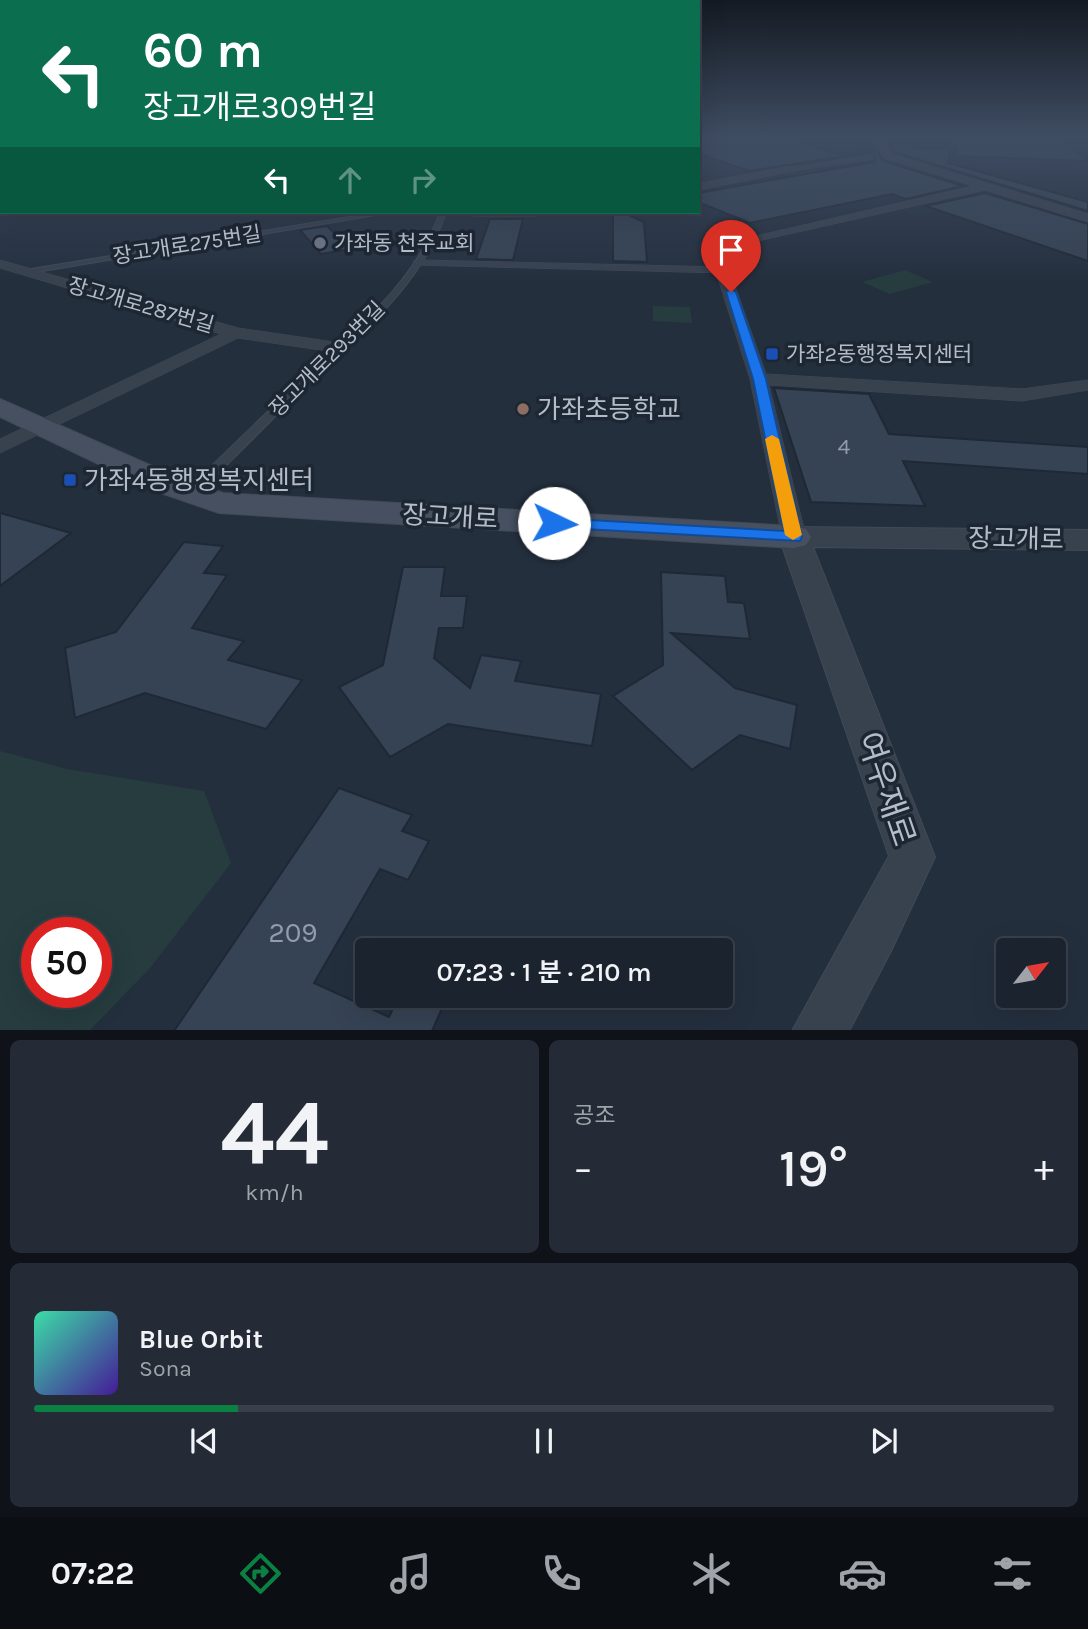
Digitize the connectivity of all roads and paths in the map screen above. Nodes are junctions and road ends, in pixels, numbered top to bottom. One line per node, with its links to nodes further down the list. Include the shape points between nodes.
1 (974, 184): 2 (street)
2 (983, 187): 5 (street); 8 (street, via 715,247)
3 (378, 214): 9 (lane, 장고개로275번길)
4 (443, 214): 6 (lane, 장고개로293번길, via 439,230)
5 (1088, 218)
6 (418, 263): 8 (street); 11 (lane, 장고개로293번길)
7 (0, 264): 9 (street, 장고개로287번길)
8 (724, 270): 12 (street)
9 (25, 272): 10 (street, 장고개로287번길)
10 (236, 333): 11 (street); 15 (street, 장고개로287번길)
11 (341, 348): 17 (lane, 장고개로293번길)
12 (759, 379): 13 (street, via 1022,395); 18 (street)
13 (1088, 385)
14 (0, 407): 15 (main road, 장고개로)
15 (41, 426): 16 (street, 장고개로287번길); 17 (main road, 장고개로)
16 (0, 447)
17 (191, 493): 18 (main road, 장고개로, via 233,504)
18 (794, 537): 19 (street, 장고개로); 20 (street, 여우재로, via 912,857)
19 (1088, 540)
20 (820, 1030)

